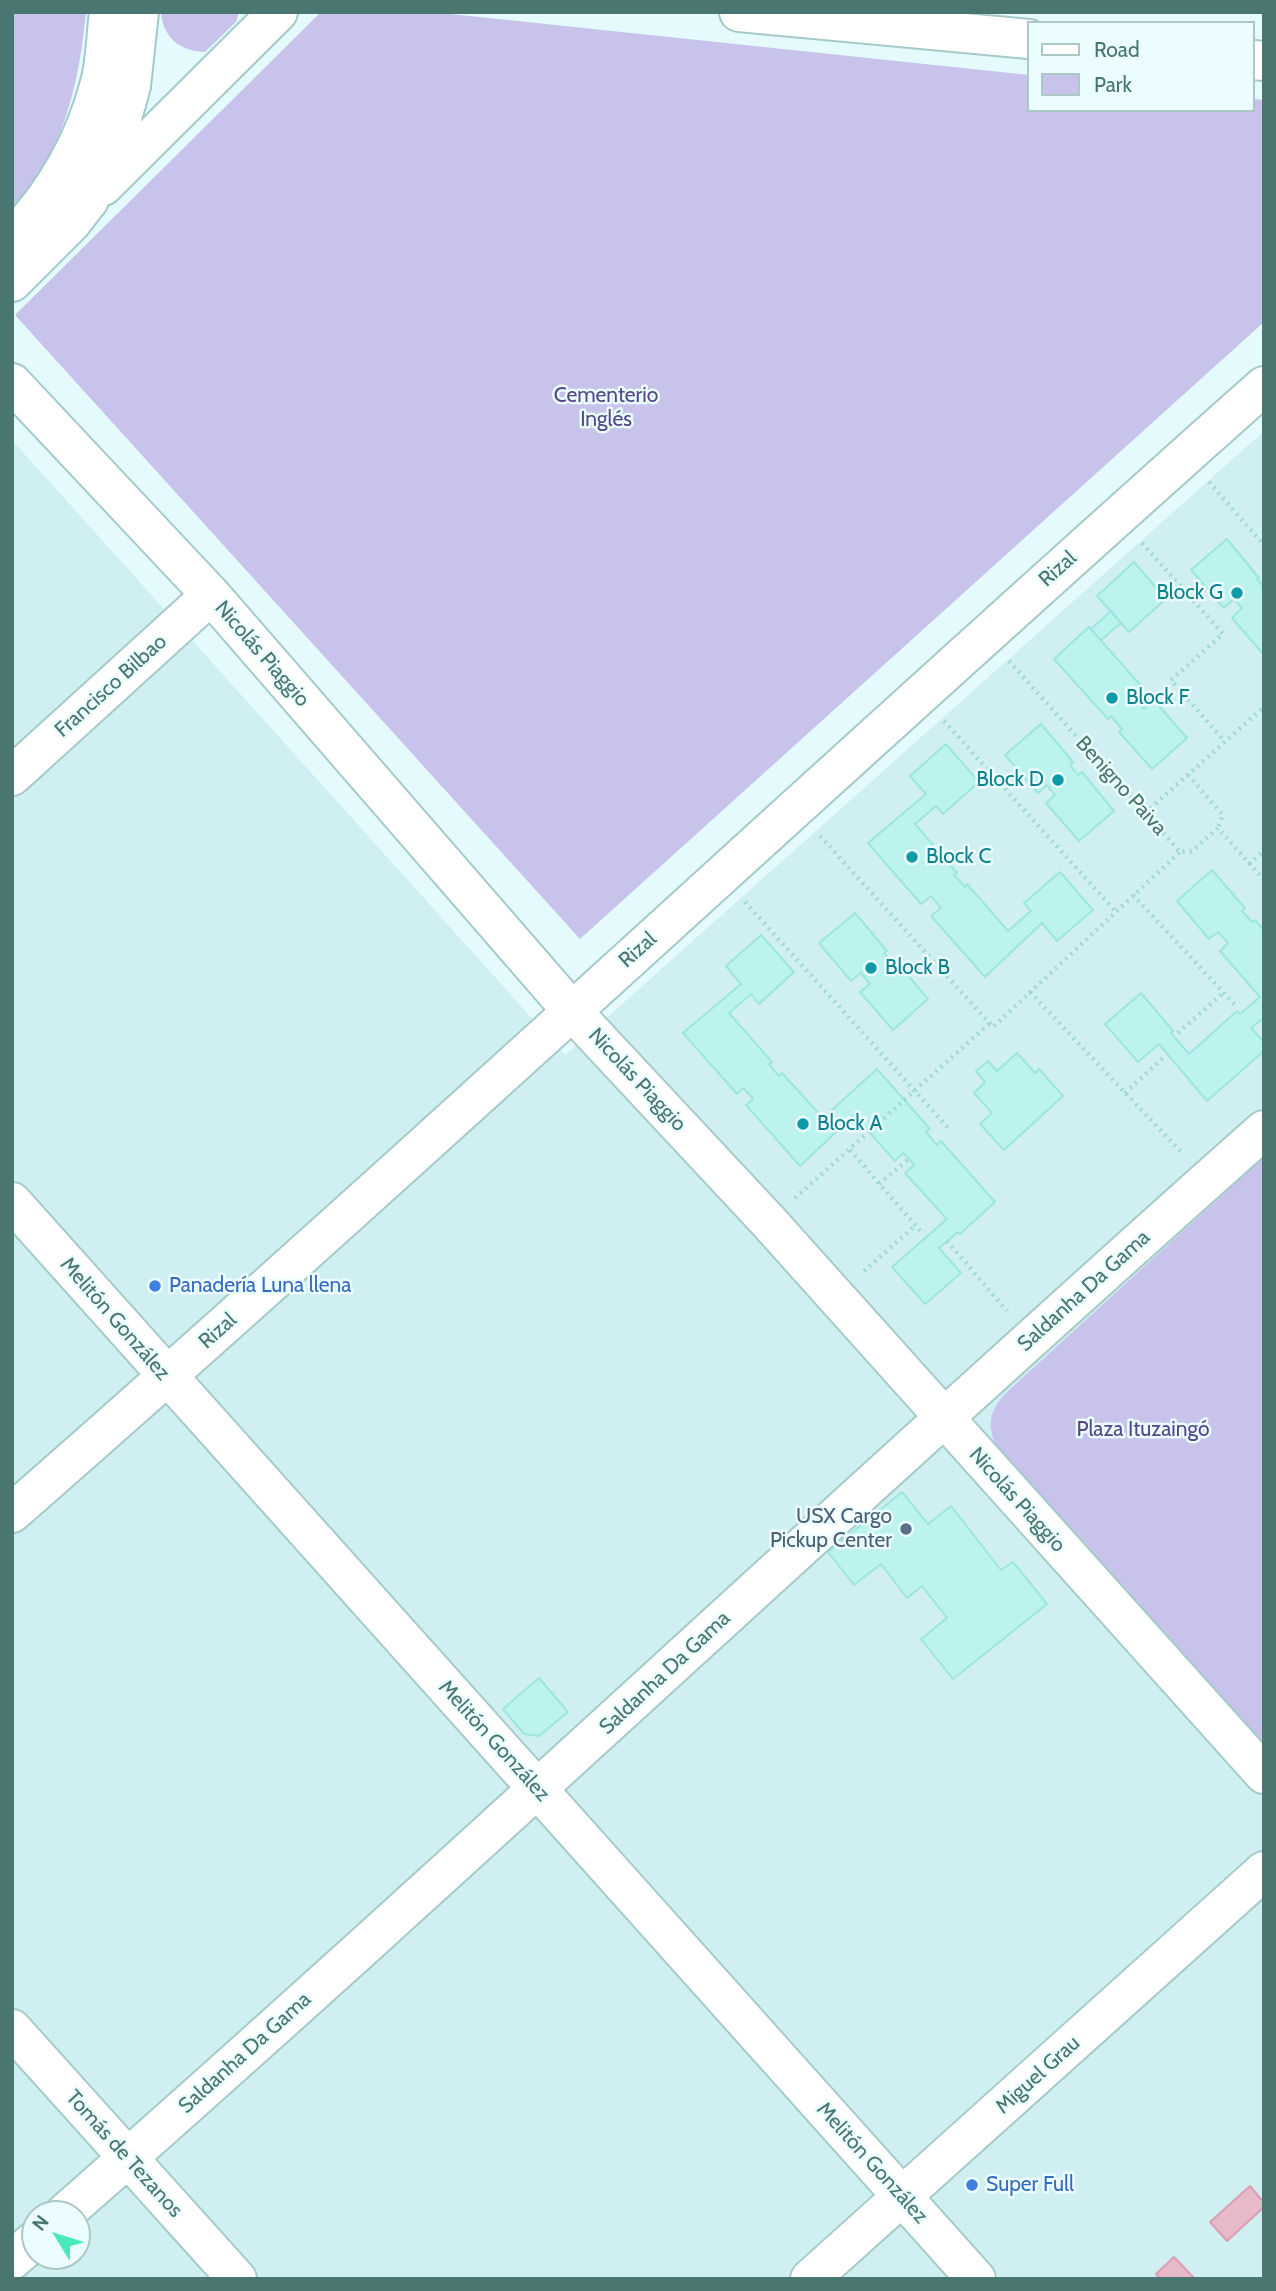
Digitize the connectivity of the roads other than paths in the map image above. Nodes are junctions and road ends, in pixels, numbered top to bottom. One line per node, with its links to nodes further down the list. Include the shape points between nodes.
1 (109, 12): 7 (street, via 101,81 83,134 60,178)
2 (139, 12): 6 (street, via 131,86 116,139)
3 (278, 12): 6 (street)
4 (739, 12): 5 (street)
5 (1028, 39)
6 (89, 200): 8 (street)
7 (12, 238)
8 (12, 282)
9 (12, 383): 11 (street, Nicolás Piaggio)
10 (1264, 386): 13 (street, Rizal)
11 (211, 595): 12 (street, Francisco Bilbao); 13 (street, Nicolás Piaggio)
12 (12, 776)
13 (572, 1011): 16 (street, Rizal); 17 (street, Nicolás Piaggio)
14 (1264, 1130): 17 (street, Saldanha Da Gama)
15 (12, 1202): 16 (street, Melitón González)
16 (167, 1377): 18 (street, Rizal); 20 (street, Melitón González)
17 (943, 1417): 19 (street, Nicolás Piaggio); 20 (street, Saldanha Da Gama)
18 (12, 1513)
19 (1264, 1774)
20 (537, 1789): 23 (street, Saldanha Da Gama); 24 (street, Melitón González)
21 (1264, 1871): 24 (street, Miguel Grau)
22 (12, 2029): 23 (street, Tomás de Tezanos)
23 (128, 2158): 25 (street, Saldanha Da Gama); 26 (street, Tomás de Tezanos)
24 (903, 2197): 27 (street, Miguel Grau); 28 (street, Melitón González)
25 (80, 2200)
26 (237, 2279)
27 (810, 2279)
28 (976, 2279)

